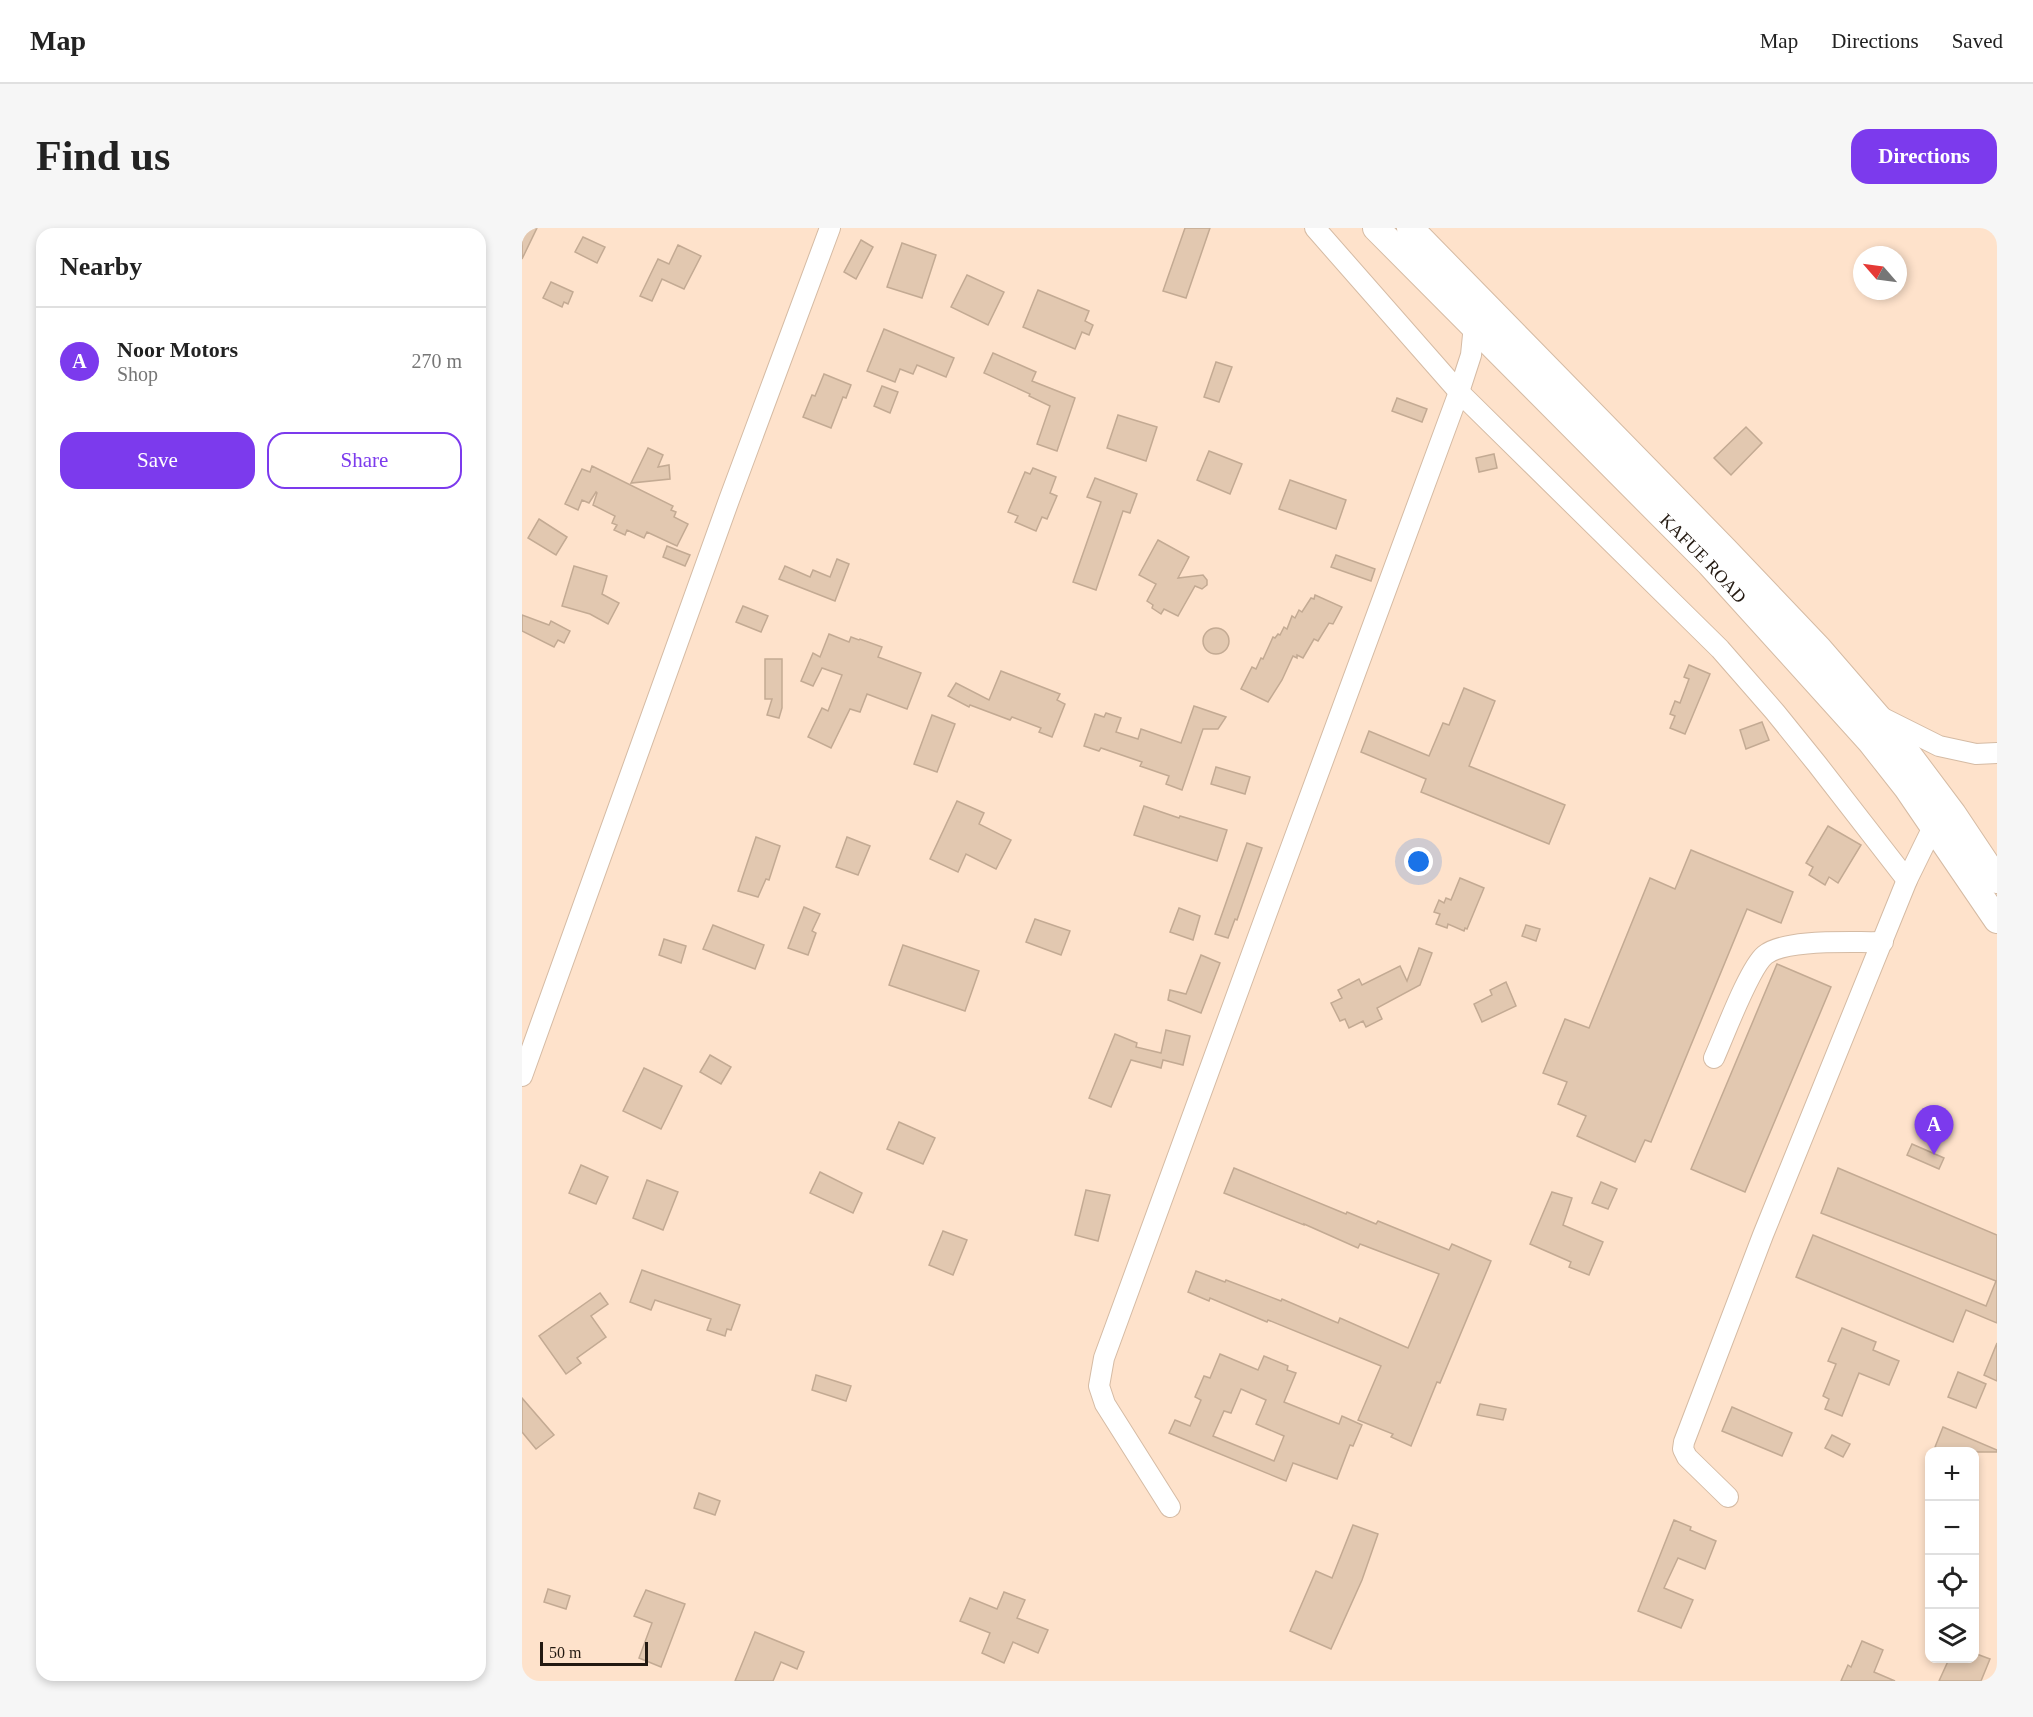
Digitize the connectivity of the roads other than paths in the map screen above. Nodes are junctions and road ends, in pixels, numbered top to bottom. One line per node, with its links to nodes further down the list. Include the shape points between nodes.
1 (830, 228): 15 (street)
2 (1315, 228): 6 (street)
3 (1376, 228): 5 (main road, KAFUE ROAD)
4 (1410, 228): 7 (main road, KAFUE ROAD, via 1725,550)
5 (1474, 326): 6 (street, via 1471,356); 9 (main road, KAFUE ROAD, via 1710,564 1870,741)
6 (1459, 392): 10 (street, via 1720,649 1810,755); 17 (street, via 1104,1358 1099,1386 1106,1404)
7 (1876, 715): 8 (street, via 1939,746 1976,754); 11 (main road, KAFUE ROAD, via 1953,814)
8 (1997, 753)
9 (1933, 827): 10 (street); 12 (main road, KAFUE ROAD)
10 (1907, 880): 13 (street)
11 (1997, 880)
12 (1997, 920)
13 (1883, 942): 14 (street, via 1804,944 1781,947 1765,955 1752,972); 16 (street, via 1763,1235 1684,1442 1687,1457)
14 (1714, 1058)
15 (522, 1076)
16 (1728, 1497)
17 (1170, 1508)

